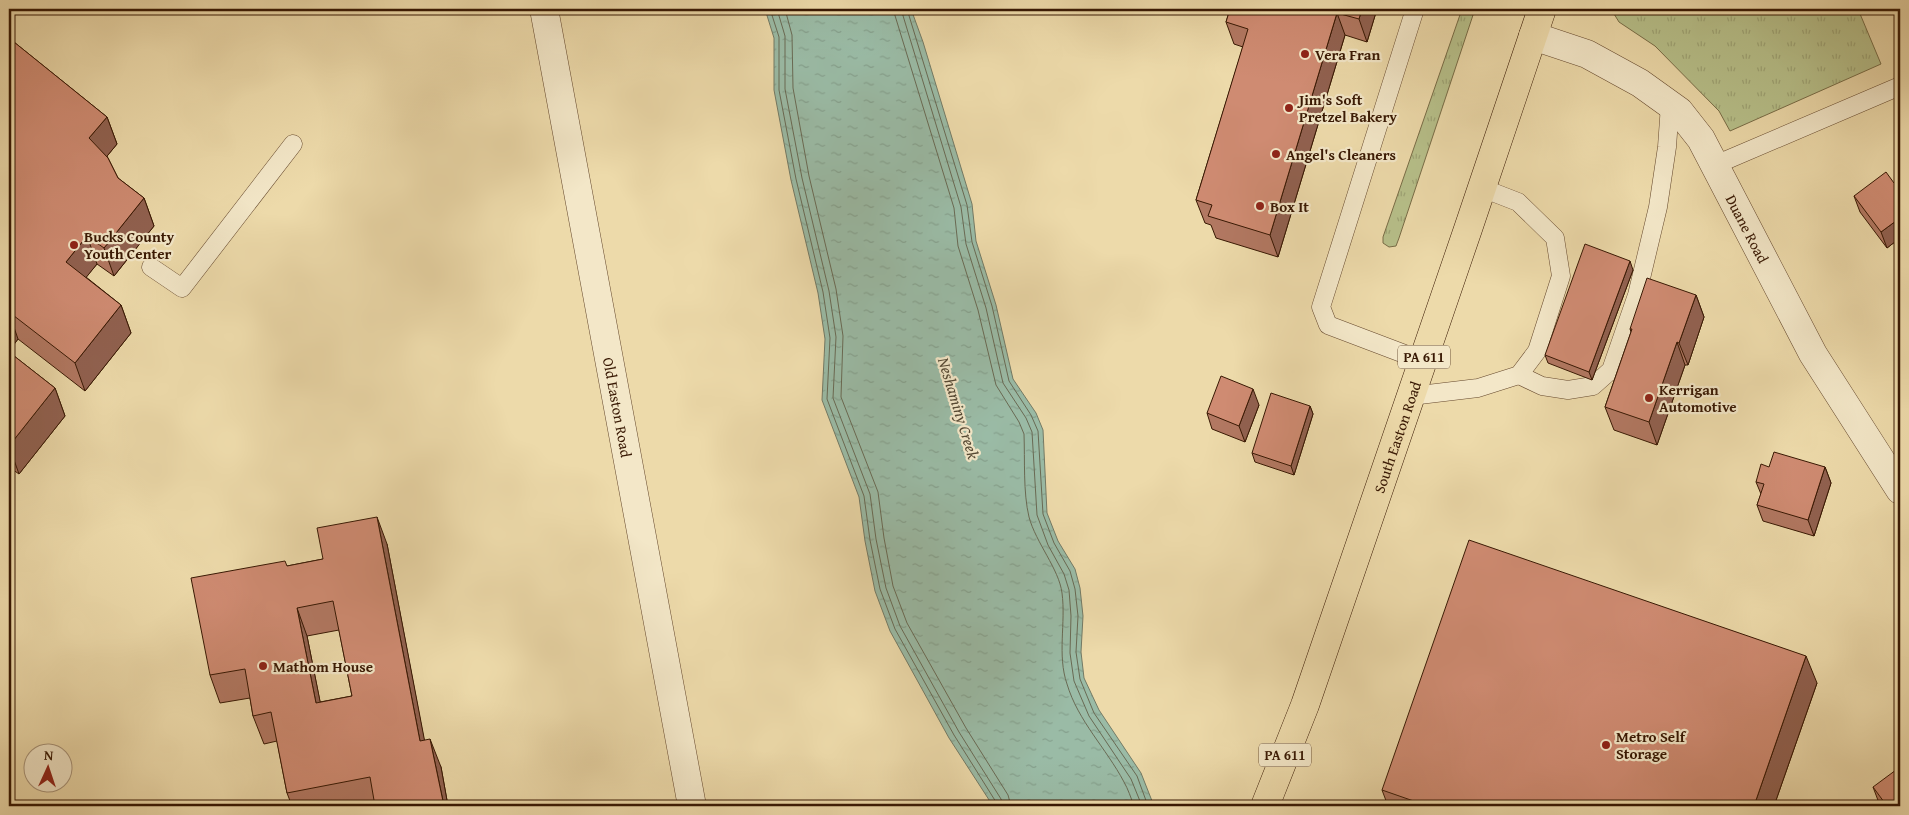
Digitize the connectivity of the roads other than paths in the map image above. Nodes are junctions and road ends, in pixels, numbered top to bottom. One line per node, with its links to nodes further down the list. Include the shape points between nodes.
1 (544, 9): 15 (street, Old Easton Road)
2 (1415, 9): 11 (lane, via 1320,308 1328,325)
3 (1542, 9): 4 (highway, South Easton Road / PA 611)
4 (1533, 36): 6 (street, Duane Road, via 1587,54 1640,83); 9 (highway, South Easton Road / PA 611)
5 (1900, 86): 8 (lane)
6 (1670, 105): 8 (street, Duane Road, via 1701,139); 12 (lane, via 1658,207 1636,295 1611,370 1593,386 1568,390 1542,386)
7 (293, 144): 10 (lane, via 182,288)
8 (1715, 165): 14 (street, Duane Road, via 1814,354)
9 (1482, 188): 11 (highway, South Easton Road / PA 611); 12 (lane, via 1518,202 1555,238 1561,276 1537,351)
10 (152, 267)
11 (1423, 361): 13 (highway, South Easton Road / PA 611)
12 (1519, 375): 13 (lane, via 1478,388)
13 (1411, 396): 16 (highway, South Easton Road / PA 611, via 1305,704)
14 (1900, 490)
15 (692, 806)
16 (1265, 806)

